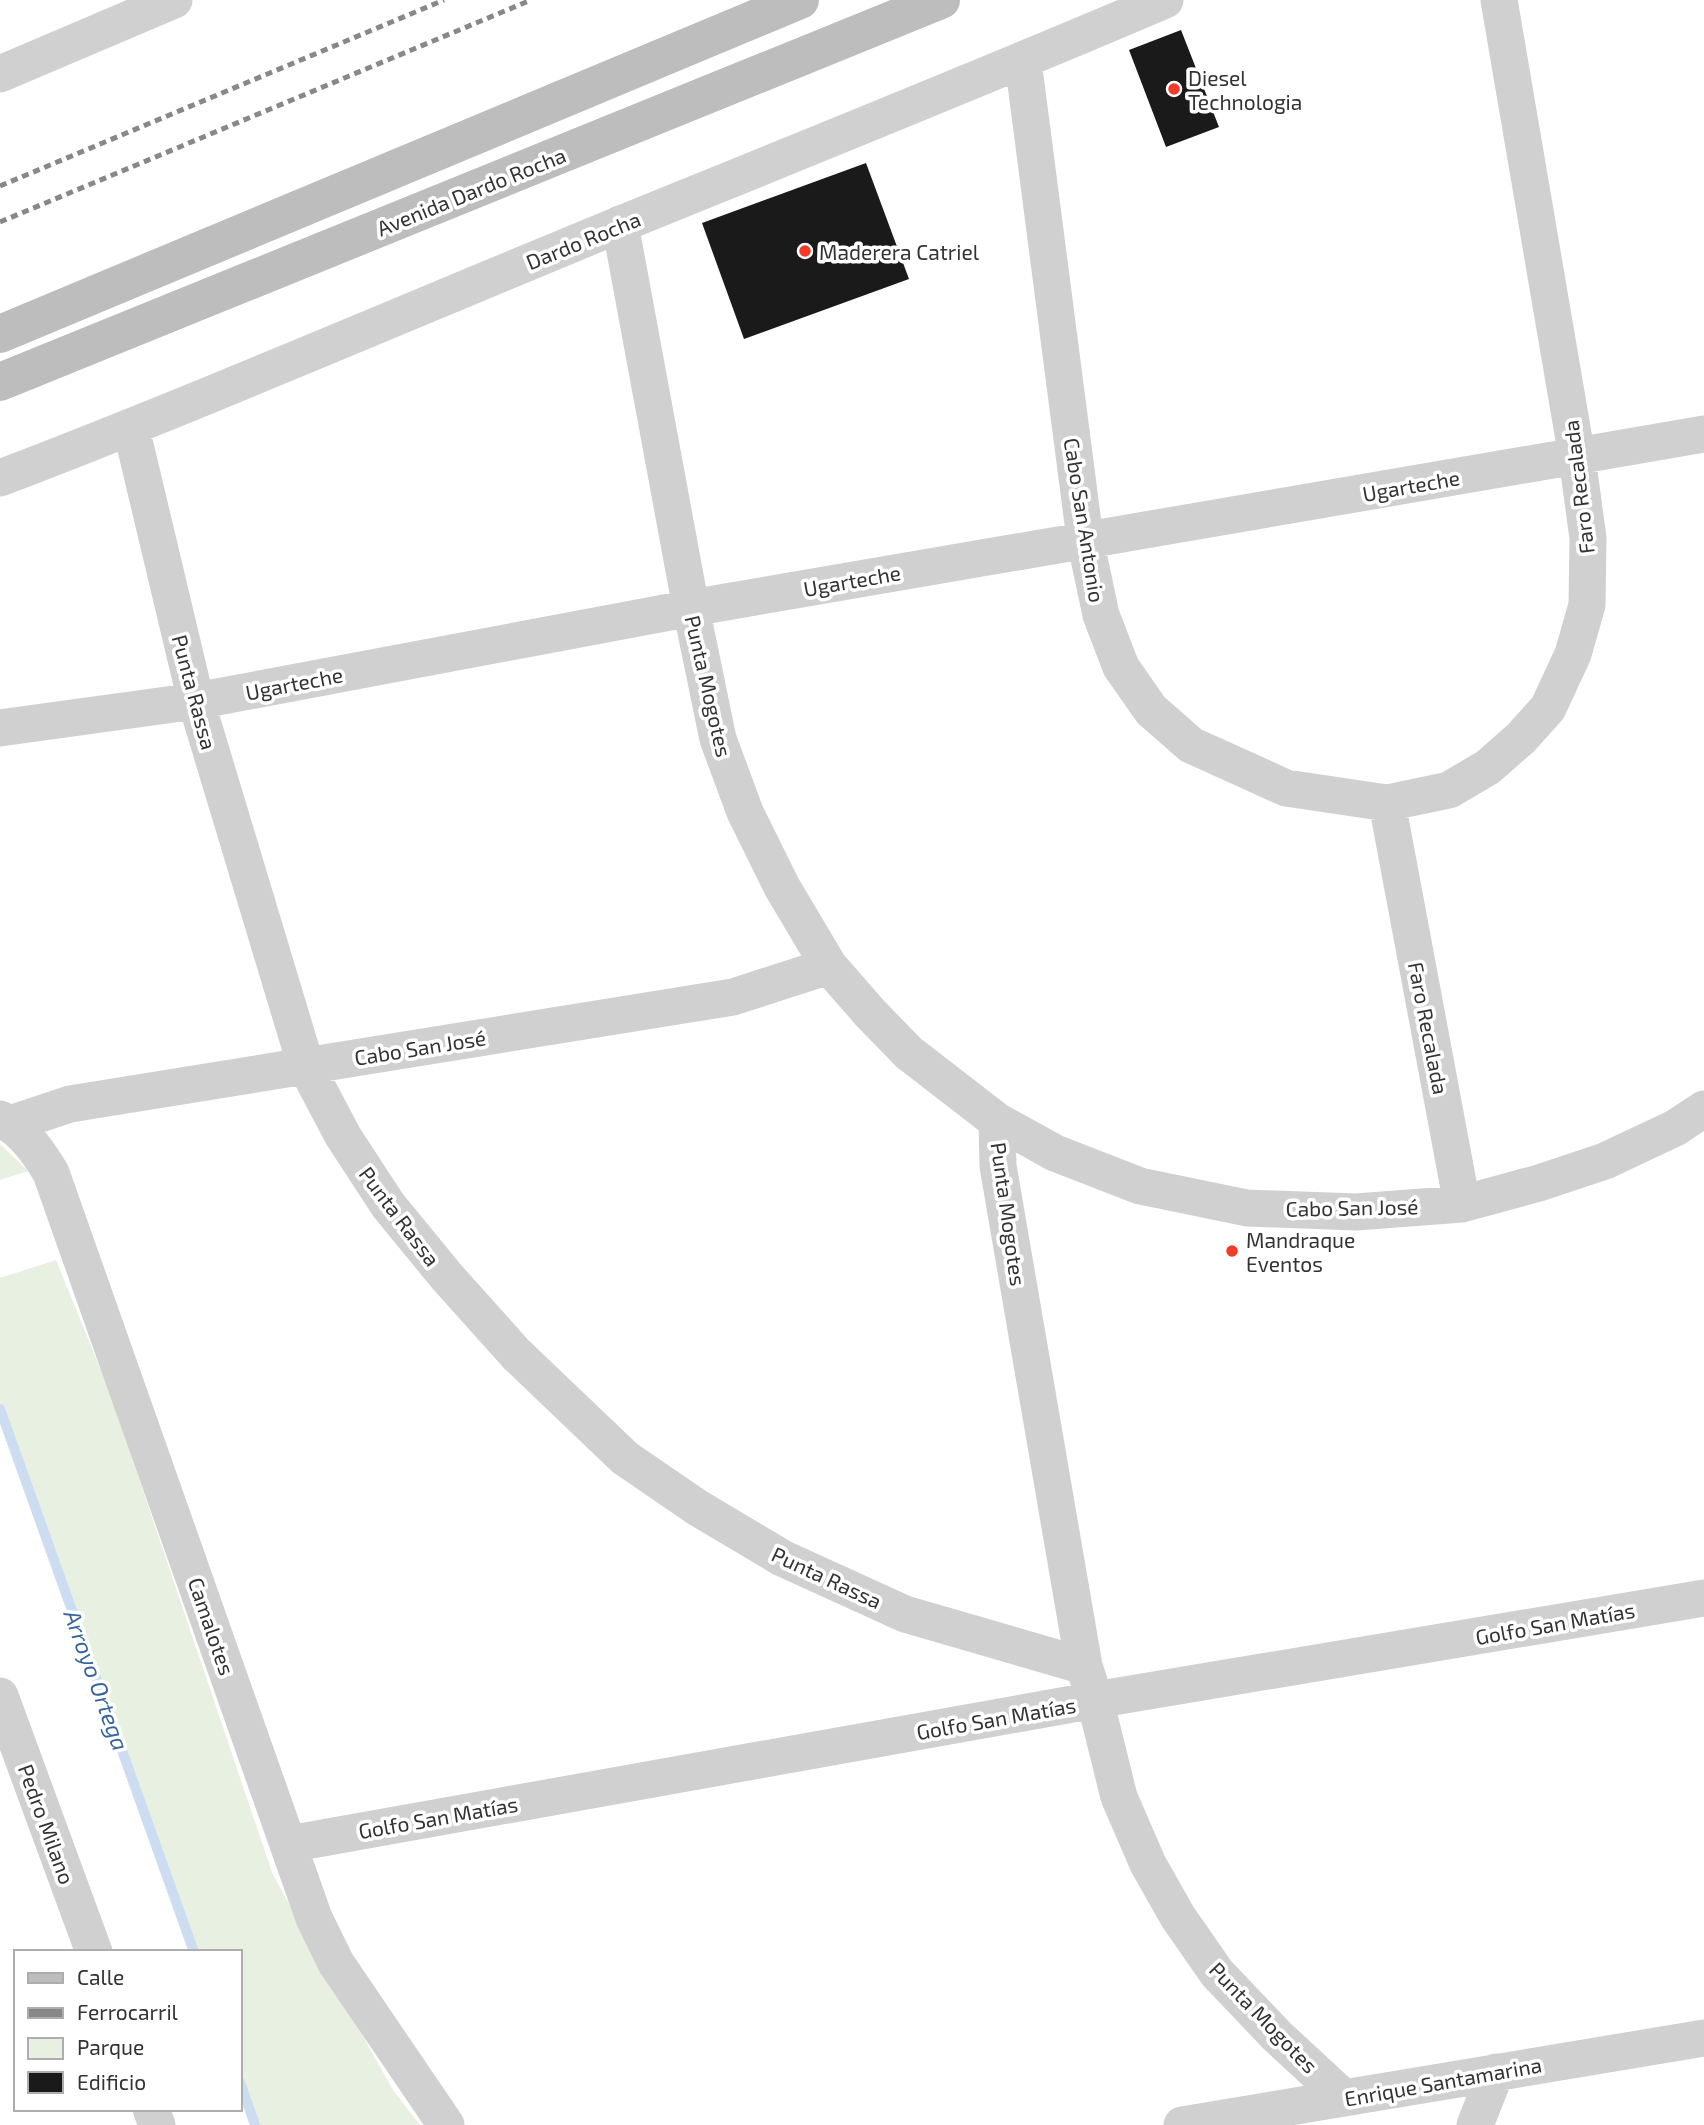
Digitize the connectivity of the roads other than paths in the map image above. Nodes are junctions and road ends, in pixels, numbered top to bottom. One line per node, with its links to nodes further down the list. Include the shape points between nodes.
1 (174, 0): 7 (street)
2 (800, 0): 9 (main road)
3 (941, 0): 10 (main road, Avenida Dardo Rocha)
4 (1165, 0): 6 (street, Dardo Rocha)
5 (1499, 0): 13 (street, Faro Recalada)
6 (1023, 61): 8 (street, Dardo Rocha); 15 (street, Cabo San Antonio)
7 (0, 74)
8 (620, 224): 11 (street, Dardo Rocha); 16 (street, Punta Mogotes)
9 (0, 334)
10 (0, 382)
11 (131, 428): 14 (street, Dardo Rocha); 17 (street, Punta Rassa)
12 (1704, 434): 13 (street, Ugarteche)
13 (1577, 457): 15 (street, Ugarteche); 19 (street, Faro Recalada, via 1588,538 1587,606 1573,654 1548,708 1488,767 1459,785)
14 (0, 478)
15 (1085, 539): 16 (street, Ugarteche); 19 (street, Cabo San Antonio, via 1101,615 1121,667 1151,710 1191,745 1286,788)
16 (691, 608): 17 (street, Ugarteche); 20 (street, Punta Mogotes, via 718,739 745,812)
17 (195, 702): 18 (street, Ugarteche); 21 (street, Punta Rassa)
18 (0, 728)
19 (1387, 803): 25 (street, Faro Recalada)
20 (829, 966): 21 (street, Cabo San José, via 733,997); 23 (street, Punta Mogotes, via 909,1053)
21 (306, 1066): 24 (street, Cabo San José, via 70,1104); 27 (street, Punta Rassa, via 388,1206 516,1354 625,1458 782,1558 905,1614)
22 (1704, 1109): 25 (street, Cabo San José, via 1605,1161)
23 (997, 1121): 25 (street, Cabo San José, via 1055,1153 1140,1186 1247,1208 1356,1212); 27 (street, Punta Mogotes, via 998,1166)
24 (5, 1122): 29 (street, Camalotes, via 37,1152 51,1173)
25 (1462, 1203)
26 (1704, 1598): 27 (street, Golfo San Matías)
27 (1089, 1683): 29 (street, Golfo San Matías); 33 (street, Punta Mogotes, via 1119,1797 1148,1864 1178,1917 1217,1973)
28 (0, 1696): 30 (street, Pedro Milano)
29 (289, 1844): 34 (street, Camalotes, via 314,1918 336,1963)
30 (93, 1950)
31 (1704, 2038): 32 (street, Enrique Santamarina)
32 (1496, 2073): 33 (street, Enrique Santamarina); 36 (street)
33 (1344, 2098): 35 (street, Enrique Santamarina)
34 (446, 2125)
35 (1182, 2125)
36 (1475, 2125)

